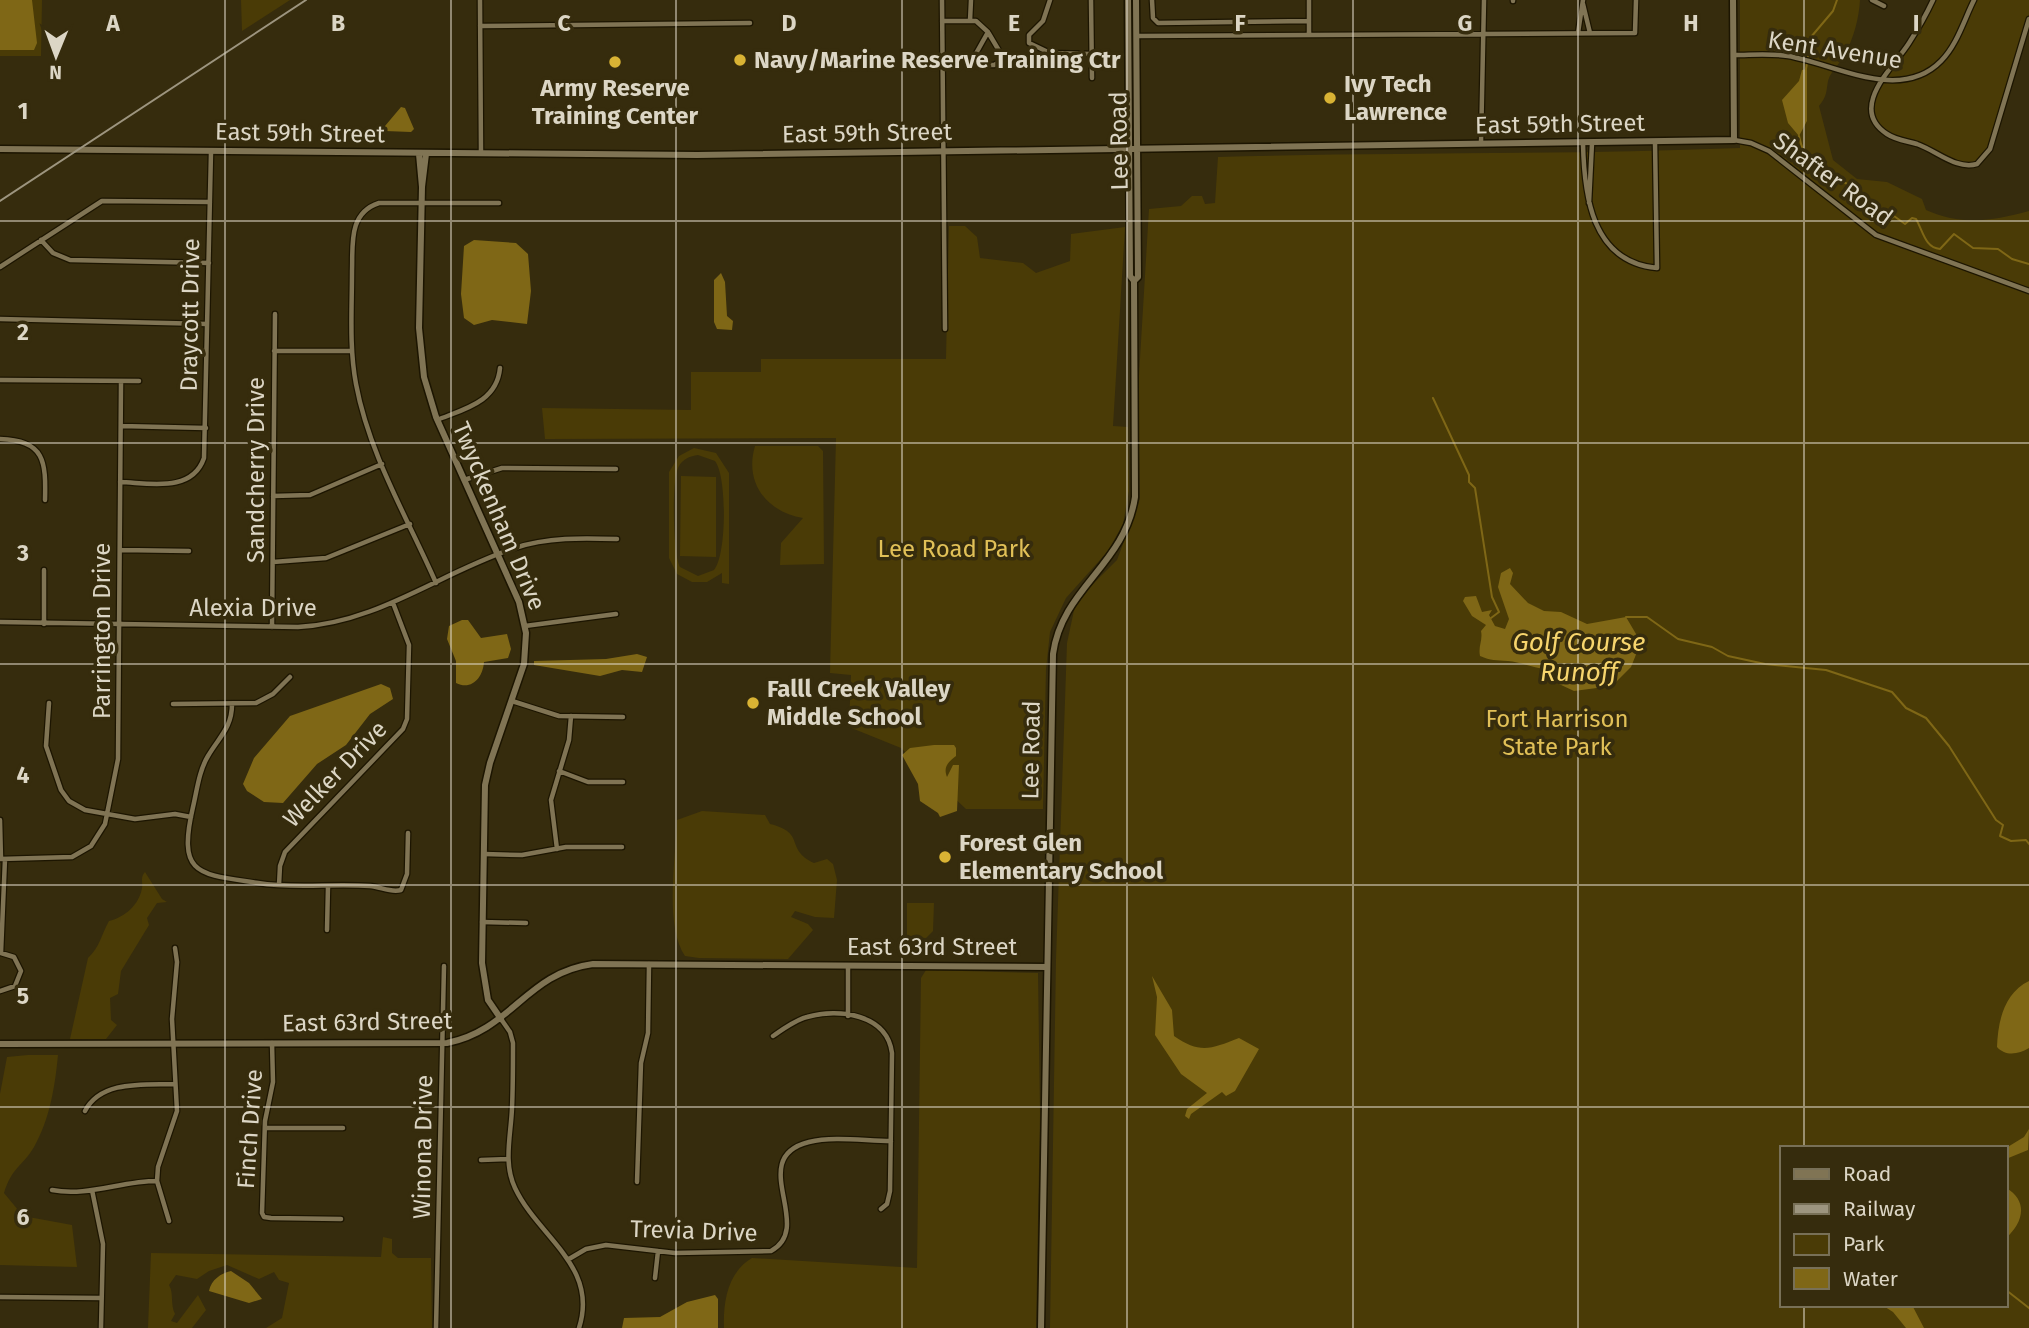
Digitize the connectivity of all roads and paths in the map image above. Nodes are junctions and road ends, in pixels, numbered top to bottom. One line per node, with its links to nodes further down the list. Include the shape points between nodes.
1 (480, 0): 23 (street)
2 (942, 0): 19 (street)
3 (971, 0): 20 (street)
4 (1050, 0): 31 (street, via 1043,21 1029,35 1030,43 1047,53)
5 (1091, 0): 31 (street)
6 (1128, 0): 42 (street, Lee Road)
7 (1136, 0): 30 (street, Lee Road)
8 (1152, 0): 21 (street, via 1152,17 1158,23)
9 (1309, 0): 21 (street)
10 (1484, 0): 28 (street)
11 (1636, 0): 27 (street, via 1635,33)
12 (1733, 0): 32 (street)
13 (1872, 0): 17 (street)
14 (1933, 0): 34 (street, via 1909,44)
15 (1974, 0): 34 (street, Kent Avenue, via 1950,50 1938,64 1912,79)
16 (1583, 1): 26 (street); 27 (street)
17 (1884, 5)
18 (2029, 19): 25 (street)
19 (942, 21): 20 (street); 44 (street)
20 (970, 21): 24 (street, via 981,23)
21 (1309, 21): 29 (street)
22 (750, 23): 23 (street)
23 (480, 26): 46 (street)
24 (988, 32): 24 (street, via 974,57 978,64 994,65 1001,54)
25 (2027, 32): 34 (street, via 1994,139 1988,154 1975,165 1958,164 1881,130 1872,108)
26 (1578, 33): 27 (street); 28 (street)
27 (1590, 33)
28 (1483, 34): 29 (street); 39 (street)
29 (1309, 35): 30 (street)
30 (1137, 36): 41 (street, Lee Road)
31 (1092, 54): 33 (street)
32 (1733, 55): 34 (street, Kent Avenue, via 1793,57); 35 (street)
33 (1092, 78)
34 (1880, 79)
35 (1734, 141): 36 (street, East 59th Street); 55 (street, Shafter Road, via 1769,151 1880,237)
36 (1655, 142): 38 (street, East 59th Street); 50 (street, via 1657,268 1612,249)
37 (1583, 143): 38 (street, East 59th Street); 39 (street, East 59th Street); 50 (street)
38 (1592, 143): 50 (street)
39 (1481, 144): 41 (street, East 59th Street)
40 (0, 149): 43 (street, East 59th Street)
41 (1138, 149): 42 (street, East 59th Street); 54 (street, Lee Road, via 1138,277)
42 (1130, 150): 44 (street, East 59th Street); 54 (street, Lee Road, via 1130,276)
43 (211, 152): 45 (street, East 59th Street); 47 (street, Draycott Drive)
44 (944, 152): 46 (street, East 59th Street); 59 (street)
45 (422, 154): 46 (street, East 59th Street); 48 (street, Twyckenham Drive)
46 (481, 155)
47 (210, 202): 51 (street, via 105,201); 52 (street, Draycott Drive)
48 (421, 202): 49 (street); 61 (street, via 376,203 356,221); 66 (street, Twyckenham Drive, via 420,348 425,383)
49 (499, 203)
50 (1589, 204)
51 (41, 240): 52 (street, via 53,253 70,260); 53 (street)
52 (209, 263): 58 (street, Draycott Drive)
53 (0, 267)
54 (1134, 281): 119 (street, Lee Road, via 1136,484 1132,511 1113,555 1065,613 1052,654)
55 (2029, 291)
56 (275, 314): 60 (street, Sandcherry Drive)
57 (0, 319): 58 (street)
58 (207, 324): 68 (street, Draycott Drive)
59 (945, 329)
60 (274, 351): 61 (street); 74 (street, Sandcherry Drive)
61 (352, 351): 70 (street, via 361,407)
62 (499, 368): 66 (street, via 497,383 485,398)
63 (0, 380): 65 (street)
64 (139, 381): 65 (street)
65 (121, 383): 67 (street, Parrington Drive)
66 (438, 420): 72 (street, Twyckenham Drive)
67 (121, 426): 68 (street); 73 (street, Parrington Drive)
68 (206, 428): 73 (street, Draycott Drive, via 204,458 196,476 175,484)
69 (0, 439): 75 (street, via 21,441 38,452 46,471)
70 (383, 464): 74 (street, via 316,493); 76 (street)
71 (616, 469): 72 (street, via 502,468)
72 (464, 480): 80 (street, Twyckenham Drive)
73 (120, 482): 78 (street, Parrington Drive)
74 (273, 496): 81 (street, Sandcherry Drive)
75 (45, 500)
76 (410, 524): 81 (street, via 326,558); 83 (street)
77 (617, 538): 80 (street, Alexia Drive, via 564,539 523,545)
78 (120, 550): 79 (street); 88 (street, Parrington Drive)
79 (189, 551)
80 (498, 555): 83 (street, Alexia Drive); 89 (street, Twyckenham Drive)
81 (273, 562): 90 (street, Sandcherry Drive)
82 (44, 570): 87 (street)
83 (436, 583): 84 (street, Alexia Drive)
84 (393, 603): 90 (street, Alexia Drive, via 330,624); 108 (street, Welker Drive, via 410,645 403,729 286,851 279,866)
85 (616, 614): 89 (street)
86 (0, 622): 87 (street, Alexia Drive)
87 (44, 624): 88 (street, Alexia Drive)
88 (119, 625): 90 (street, Alexia Drive); 100 (street, Parrington Drive, via 118,759)
89 (525, 626): 92 (street, Twyckenham Drive, via 525,659)
90 (272, 627)
91 (290, 677): 95 (street, via 267,698)
92 (512, 701): 96 (street, via 547,714); 106 (street, Twyckenham Drive, via 487,772)
93 (49, 703): 100 (street, via 45,743 61,790 76,806)
94 (173, 704): 95 (street)
95 (232, 704): 101 (street, via 230,725 203,767)
96 (571, 716): 97 (street); 98 (street, via 570,738)
97 (623, 717)
98 (559, 771): 99 (street, via 588,782); 105 (street, via 551,807)
99 (623, 782)
100 (107, 814): 101 (street, via 143,820 175,814); 107 (street, Parrington Drive, via 92,846 68,858)
101 (191, 817): 108 (street, via 186,849 199,870)
102 (0, 820): 107 (street)
103 (408, 833): 109 (street, via 407,874 401,890)
104 (622, 847): 105 (street)
105 (557, 849): 106 (street, via 522,855)
106 (484, 854): 111 (street, Twyckenham Drive)
107 (2, 859): 110 (street)
108 (279, 886): 109 (street)
109 (328, 886): 113 (street)
110 (1, 903): 115 (street)
111 (482, 922): 112 (street); 122 (street, Twyckenham Drive, via 484,979 489,1002)
112 (526, 923)
113 (327, 930)
114 (175, 948): 126 (street)
115 (1, 953): 120 (street, via 16,959 21,974 15,986)
116 (649, 964): 117 (street, East 63rd Street); 122 (street, East 63rd Street, via 593,964 561,972 532,989); 136 (street)
117 (848, 965): 119 (street, East 63rd Street); 121 (street)
118 (444, 966): 127 (street, Winona Drive)
119 (1047, 967): 150 (street, Lee Road)
120 (0, 991)
121 (848, 1016): 123 (street, via 807,1017); 132 (street, via 874,1022 889,1041)
122 (501, 1019): 127 (street, East 63rd Street, via 472,1037); 133 (street, via 513,1044)
123 (773, 1036)
124 (272, 1043): 126 (street, East 63rd Street); 127 (street, East 63rd Street); 130 (street, Finch Drive, via 273,1082)
125 (0, 1044): 126 (street, East 63rd Street)
126 (173, 1044): 128 (street)
127 (443, 1044): 148 (street, Winona Drive)
128 (174, 1084): 129 (street, via 112,1088 90,1102); 135 (street, via 175,1122)
129 (85, 1111)
130 (265, 1128): 131 (street); 140 (street, Finch Drive, via 264,1217)
131 (344, 1128)
132 (891, 1141): 139 (street, via 890,1193); 142 (street, Trevia Drive, via 811,1141 788,1156 779,1181 789,1230 776,1248 762,1253)
133 (508, 1159): 134 (street); 143 (street, via 520,1196)
134 (481, 1160)
135 (157, 1181): 138 (street, via 124,1182); 141 (street)
136 (637, 1182)
137 (52, 1190): 138 (street)
138 (92, 1190): 146 (street, via 103,1244)
139 (881, 1209)
140 (341, 1219)
141 (170, 1221)
142 (658, 1251): 143 (street, Trevia Drive, via 601,1245); 144 (street)
143 (569, 1259): 149 (street, via 582,1290)
144 (655, 1278)
145 (0, 1297): 146 (street)
146 (102, 1298): 147 (street)
147 (101, 1328)
148 (436, 1328)
149 (579, 1328)
150 (1041, 1328)

